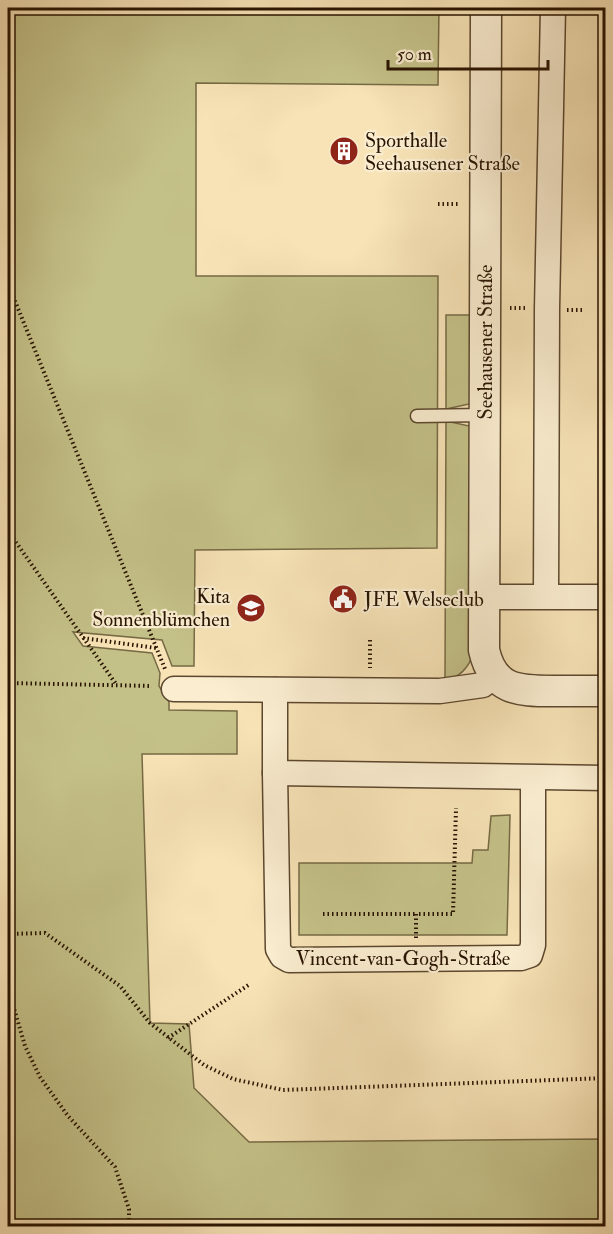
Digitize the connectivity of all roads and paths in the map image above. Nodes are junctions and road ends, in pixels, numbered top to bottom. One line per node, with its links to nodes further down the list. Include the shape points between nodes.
1 (486, 8): 6 (street, Seehausener Straße)
2 (553, 8): 9 (street)
3 (438, 204): 4 (path)
4 (467, 205)
5 (8, 284): 14 (path)
6 (485, 415): 7 (lane); 10 (street, Seehausener Straße)
7 (417, 416)
8 (8, 531): 12 (path)
9 (546, 596): 10 (street); 11 (street)
10 (484, 597): 16 (street, Seehausener Straße, via 484,650)
11 (606, 597)
12 (83, 638): 14 (path); 18 (path)
13 (370, 640): 15 (path)
14 (156, 648): 19 (path)
15 (370, 668)
16 (493, 675): 20 (street, via 483,685 440,691); 21 (street, via 524,691)
17 (8, 683): 18 (path)
18 (116, 684): 19 (path)
19 (174, 689): 20 (street)
20 (275, 690): 22 (street, Vincent-van-Gogh-Straße)
21 (606, 691)
22 (275, 773): 23 (street); 29 (street, Vincent-van-Gogh-Straße, via 278,949 282,956 289,960)
23 (533, 778): 24 (street); 29 (street, Vincent-van-Gogh-Straße, via 530,955)
24 (606, 778)
25 (456, 808): 27 (path, via 453,914)
26 (323, 914): 27 (path)
27 (416, 914): 29 (path)
28 (8, 934): 32 (path, via 45,933 120,986 150,1023)
29 (415, 959)
30 (250, 984): 32 (path)
31 (8, 988): 36 (path, via 25,1046 40,1077 68,1116 115,1167 129,1209)
32 (168, 1038): 33 (path, via 204,1065 233,1079 283,1090)
33 (606, 1078)
34 (606, 1124): 35 (path)
35 (604, 1138): 37 (path)
36 (129, 1227)
37 (602, 1227)

